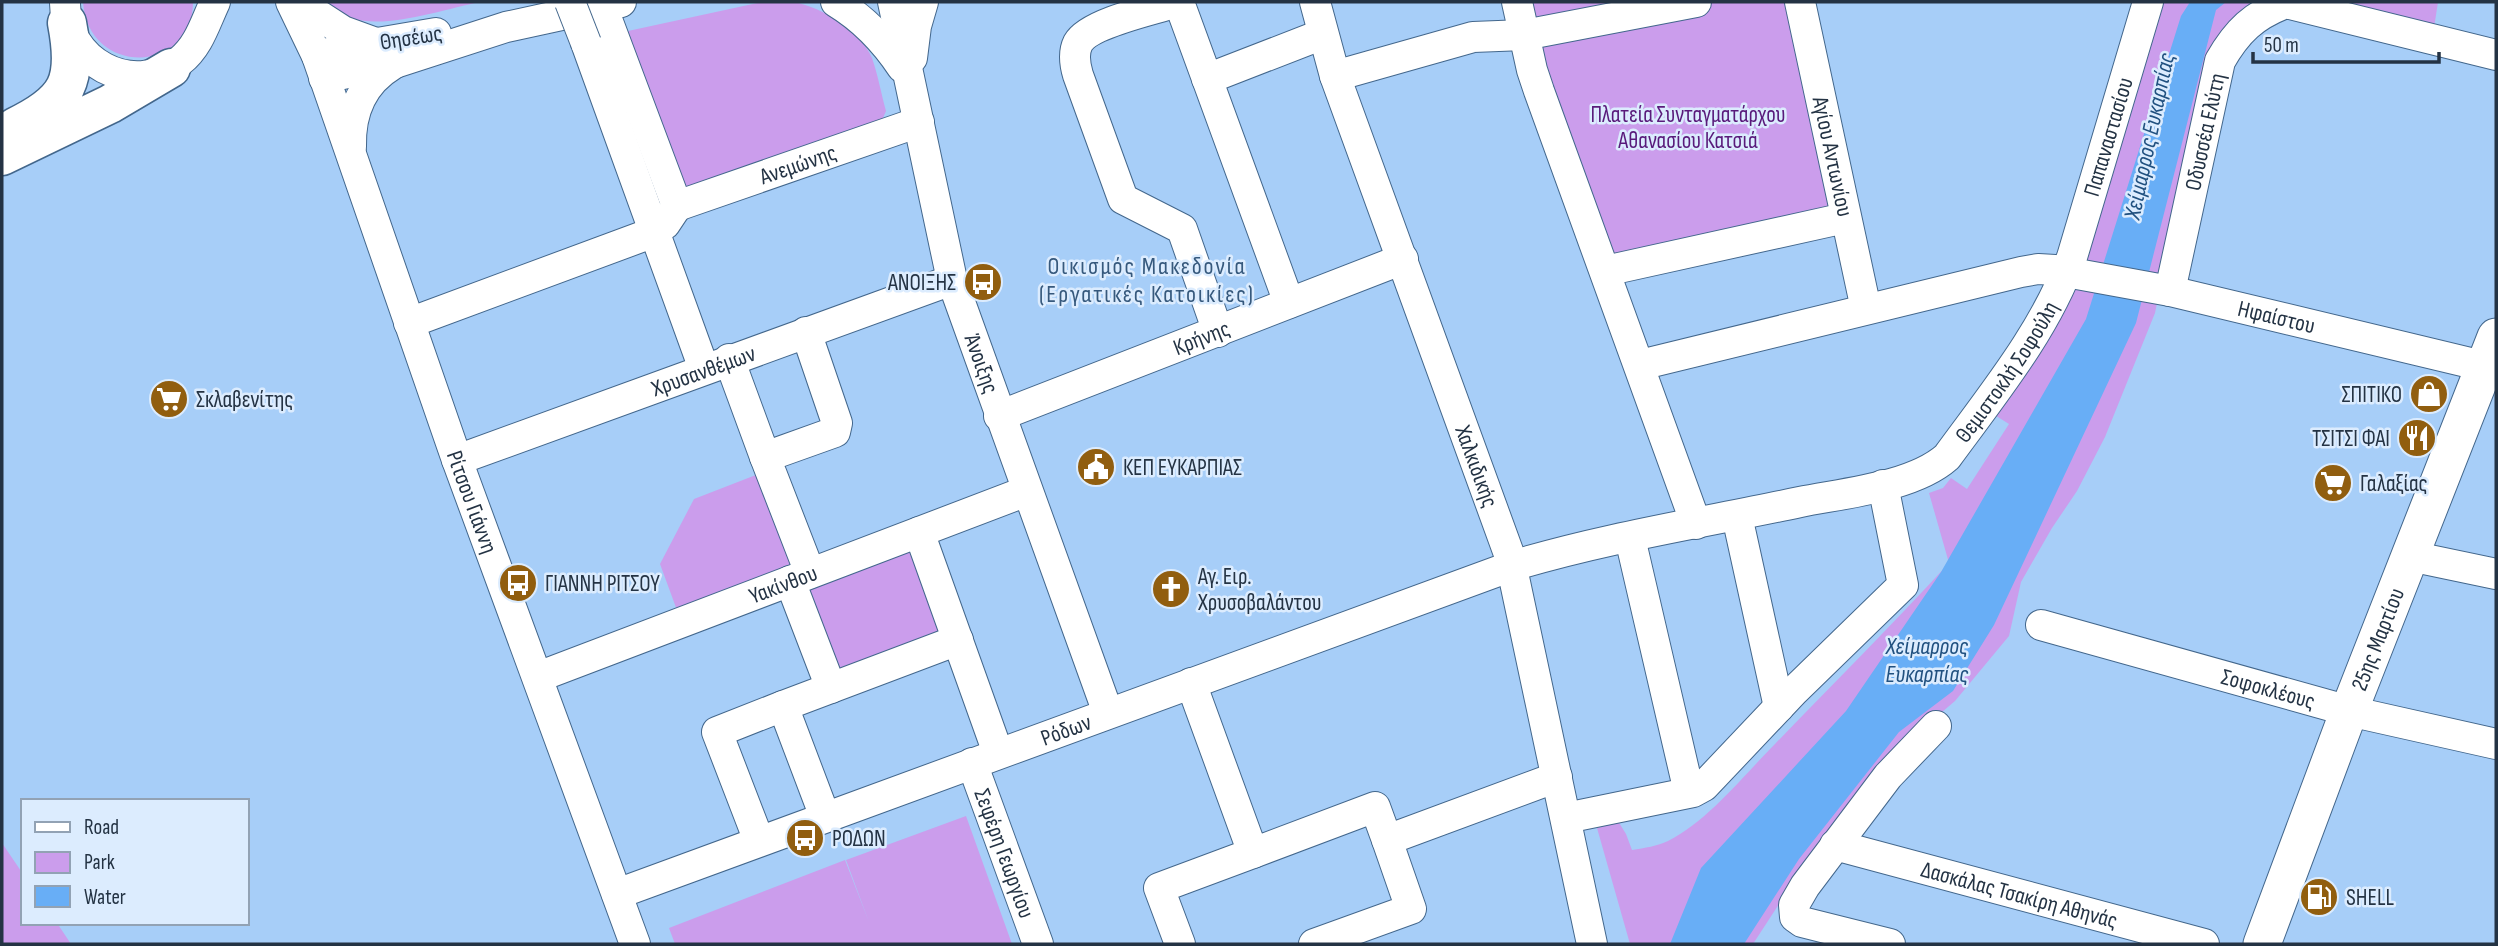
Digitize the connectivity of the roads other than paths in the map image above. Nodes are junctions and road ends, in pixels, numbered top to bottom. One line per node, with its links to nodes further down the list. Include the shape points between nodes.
1 (215, 2): 16 (street)
2 (291, 2): 21 (street, Ρίτσου Γιάννη)
3 (298, 2): 19 (street)
4 (836, 2): 24 (street, via 880,37)
5 (893, 2): 24 (street, Άνοιξης)
6 (923, 2): 24 (street)
7 (1178, 2): 25 (street); 42 (street, via 1093,30 1079,41 1075,59 1123,199 1182,229)
8 (1315, 2): 17 (street, Χαλκιδικής)
9 (1517, 2): 18 (street)
10 (1696, 2): 18 (street)
11 (1800, 2): 31 (street, Αγίου Αντωνίου)
12 (2148, 2): 35 (street, Παπαναστασίου)
13 (2286, 3): 20 (street); 37 (street, Οδυσσέα Ελύτη, via 2263,11 2233,38 2220,61)
14 (592, 5): 19 (street, Θησέως); 30 (street); 32 (street, bridge, via 586,43)
15 (63, 10): 22 (street, via 72,37 101,68 143,76); 27 (highway, via 72,62 62,94 41,114)
16 (206, 15): 22 (street, via 191,51)
17 (1323, 34): 23 (street, Χαλκιδικής); 25 (street)
18 (1524, 35): 23 (street, via 1473,37); 34 (street, via 1535,80)
19 (387, 52): 21 (street, Θησέως); 29 (street, via 358,102 351,126)
20 (2496, 55)
21 (321, 67): 29 (street, Ρίτσου Γιάννη)
22 (171, 68): 28 (highway)
23 (1335, 76): 33 (street, Χαλκιδικής)
24 (910, 79): 26 (street, Άνοιξης)
25 (1207, 79): 38 (street)
26 (919, 122): 30 (street, Ανεμώνης); 36 (street, Άνοιξης)
27 (2, 132)
28 (2, 156)
29 (351, 158): 40 (street, Ρίτσου Γιάννη)
30 (677, 206): 32 (street)
31 (1845, 218): 34 (street); 39 (street, Αγίου Αντωνίου)
32 (654, 231): 40 (street); 43 (street)
33 (1403, 259): 38 (street, Κρήνης); 56 (street, Χαλκιδικής)
34 (1605, 271): 44 (street)
35 (2067, 272): 37 (street, Ηφαίστου); 39 (street, Θεμιστοκλή Σοφούλη, via 2021,272); 49 (street, Θεμιστοκλή Σοφούλη, via 2008,372 1947,457 1935,468)
36 (951, 280): 41 (street, Χρυσανθέμων); 46 (street, Άνοιξης)
37 (2166, 290): 45 (street, Ηφαίστου)
38 (1289, 303): 42 (street, Κρήνης)
39 (1866, 309): 44 (street, Θεμιστοκλή Σοφούλη)
40 (409, 323): 48 (street, Ρίτσου Γιάννη)
41 (806, 332): 43 (street, Χρυσανθέμων); 47 (street, via 837,423 835,432)
42 (1218, 332): 46 (street, Κρήνης)
43 (716, 364): 47 (street); 48 (street, Χρυσανθέμων)
44 (1640, 365): 52 (street)
45 (2487, 374): 55 (main road, 25ης Μαρτίου)
46 (999, 416): 50 (street, Άνοιξης)
47 (765, 457): 58 (street)
48 (457, 460): 61 (street, Ρίτσου Γιάννη)
49 (1883, 485): 51 (street, Θεμιστοκλή Σοφούλη); 65 (street, via 1903,585)
50 (1027, 491): 53 (street, Υακίνθου); 67 (street, Άνοιξης)
51 (1737, 516): 52 (street, Θεμιστοκλή Σοφούλη); 65 (street)
52 (1696, 524): 54 (street, Θεμιστοκλή Σοφούλη)
53 (919, 532): 58 (street, Υακίνθου); 60 (street, Σεφέρη Γεωργίου)
54 (1630, 538): 56 (street, Θεμιστοκλή Σοφούλη); 72 (street)
55 (2410, 556): 57 (street); 66 (main road, 25ης Μαρτίου)
56 (1512, 566): 62 (street, Ρόδων); 71 (street, Χαλκιδικής)
57 (2496, 574)
58 (800, 577): 61 (street, Υακίνθου); 63 (street)
59 (2041, 625): 66 (street, Σοφοκλέους)
60 (958, 640): 63 (street); 70 (street, Σεφέρη Γεωργίου)
61 (538, 677): 79 (street, Ρίτσου Γιάννη)
62 (1191, 683): 67 (street, Ρόδων); 78 (street)
63 (831, 688): 64 (street)
64 (783, 706): 73 (street); 76 (street, via 717,732)
65 (1779, 707): 72 (street, via 1704,786)
66 (2349, 711): 69 (street, Σοφοκλέους); 87 (main road, 25ης Μαρτίου)
67 (1108, 713): 70 (street, Ρόδων)
68 (1936, 726): 77 (street, via 1888,776)
69 (2496, 744)
70 (985, 758): 73 (street, Ρόδων); 81 (street, Σεφέρη Γεωργίου)
71 (1557, 777): 74 (street, Χαλκιδικής); 75 (street)
72 (1689, 792): 74 (street)
73 (825, 817): 76 (street, Ρόδων)
74 (1566, 818): 84 (street, Χαλκιδικής)
75 (1387, 840): 78 (street, via 1376,807); 83 (street, via 1411,909)
76 (759, 841): 79 (street, Ρόδων)
77 (1835, 845): 85 (street, via 1795,903 1795,917); 86 (street, Δασκάλας Τσακίρη Αθηνάς)
78 (1253, 853): 82 (street, via 1159,888)
79 (617, 894): 80 (street, Ρίτσου Γιάννη)
80 (635, 944)
81 (1038, 944)
82 (1180, 944)
83 (1317, 944)
84 (1592, 944)
85 (1890, 944)
86 (2204, 944)
87 (2262, 944)

